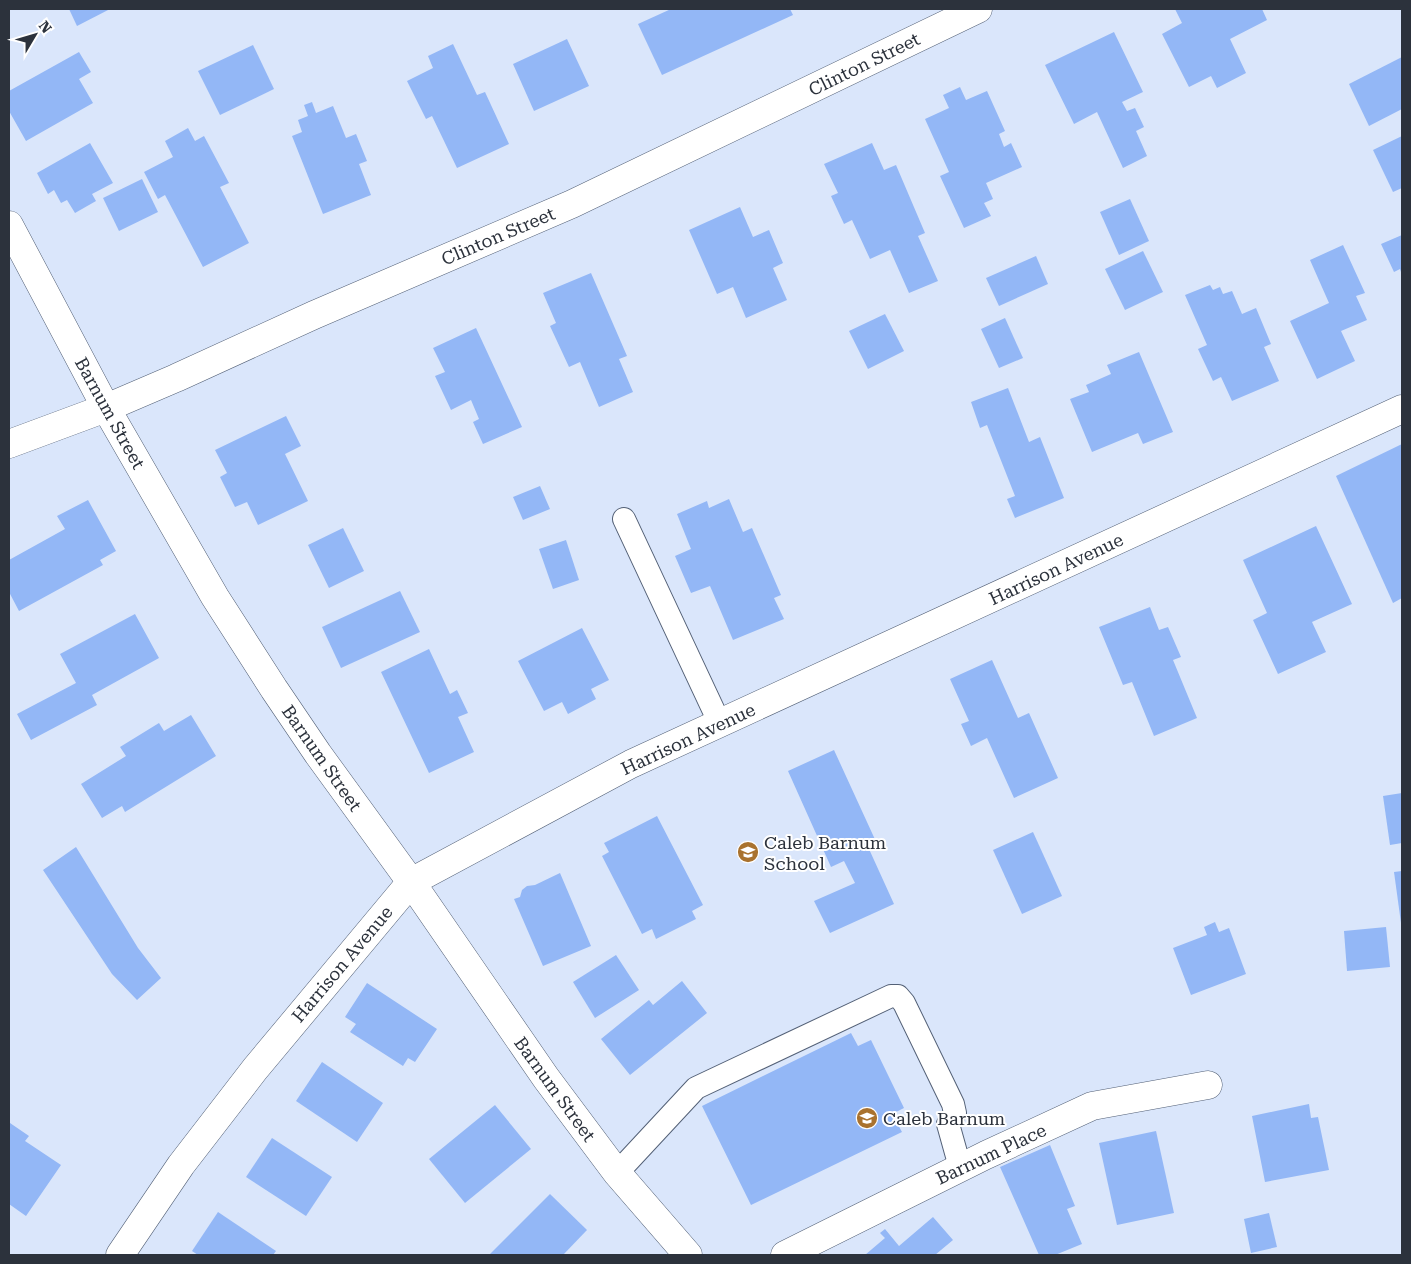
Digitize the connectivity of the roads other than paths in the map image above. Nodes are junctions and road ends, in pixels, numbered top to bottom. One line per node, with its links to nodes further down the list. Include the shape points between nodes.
1 (978, 9): 3 (street, Clinton Street, via 572,204)
2 (9, 225): 3 (street, Barnum Street)
3 (106, 408): 5 (street, Clinton Street); 8 (street, Barnum Street, via 215,597 260,668)
4 (1402, 409): 7 (street, Harrison Avenue)
5 (9, 444)
6 (624, 519): 7 (lane)
7 (720, 724): 8 (street, Harrison Avenue, via 631,764)
8 (411, 882): 11 (street, Barnum Street, via 546,1078); 12 (street, Harrison Avenue, via 255,1069 181,1165)
9 (1208, 1085): 10 (street, Barnum Place, via 1092,1106)
10 (960, 1168): 11 (lane, via 948,1124 955,1113 953,1104 904,1003 898,996 891,996 696,1088); 14 (street, Barnum Place)
11 (618, 1173): 13 (street, Barnum Street)
12 (120, 1255)
13 (688, 1255)
14 (785, 1255)

